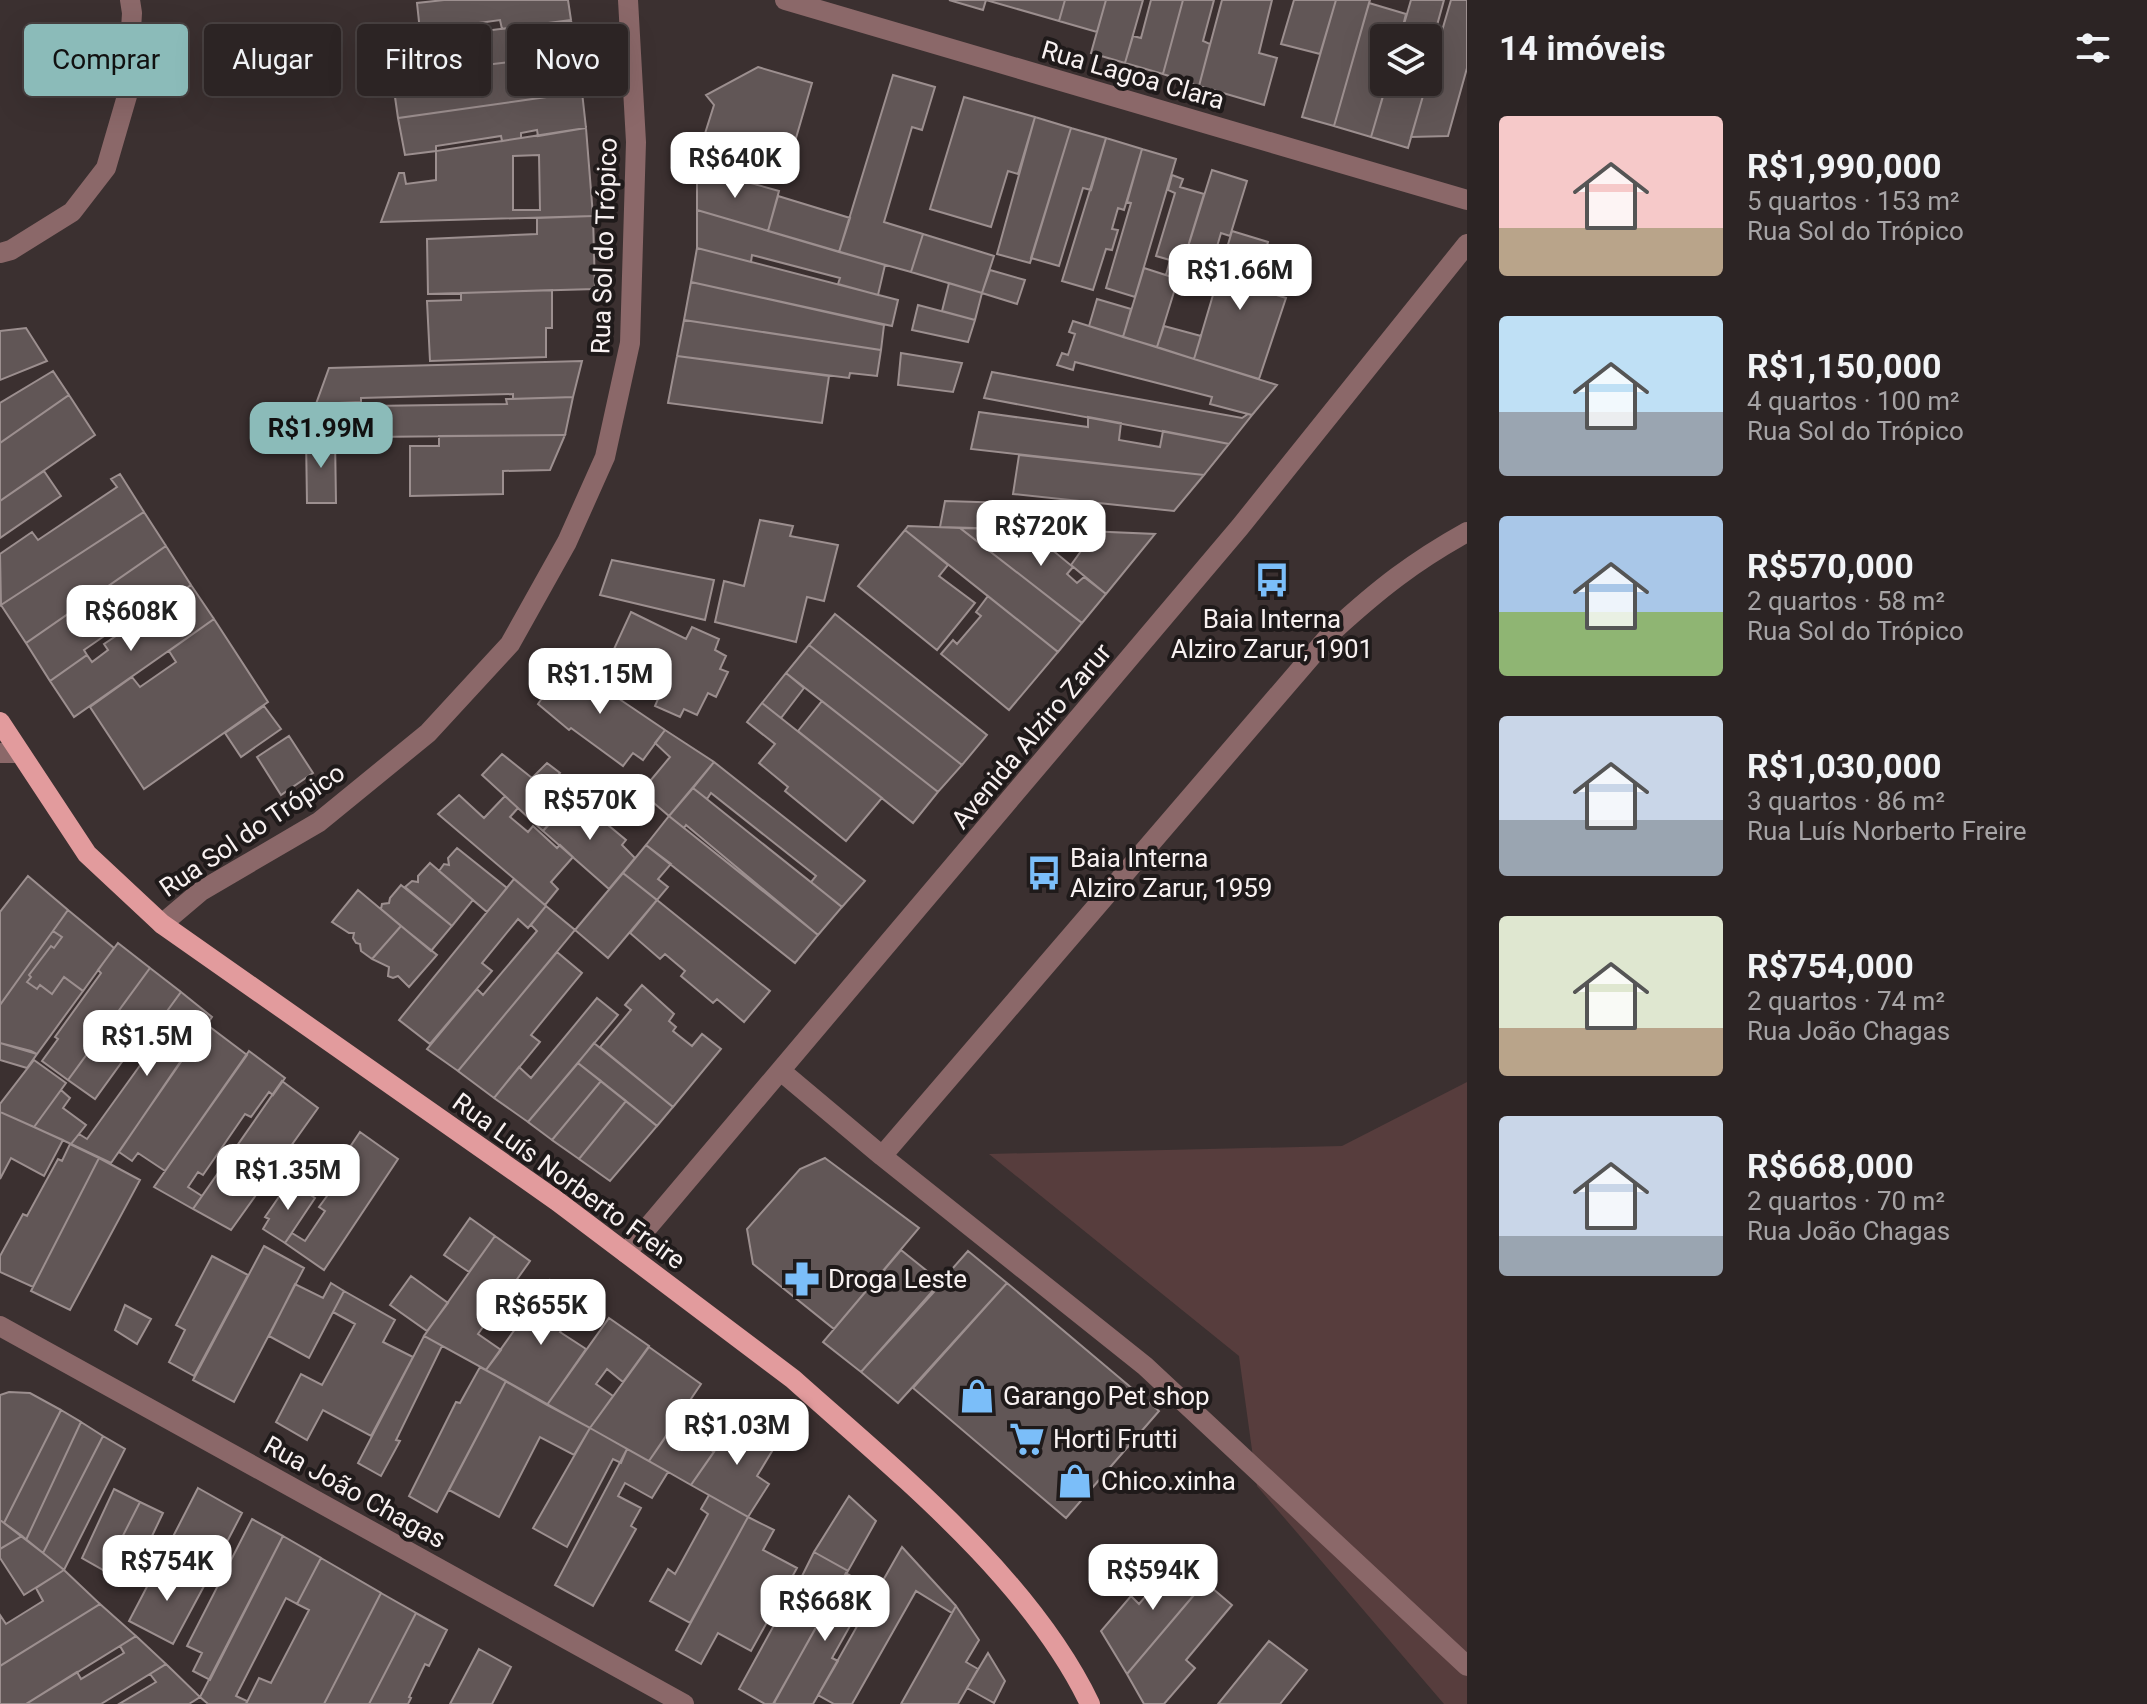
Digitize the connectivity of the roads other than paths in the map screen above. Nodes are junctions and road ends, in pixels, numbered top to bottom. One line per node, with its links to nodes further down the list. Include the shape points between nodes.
1 (130, 0): 6 (street, via 127,96 106,168 72,212)
2 (628, 0): 10 (street, Rua Sol do Trópico, via 636,142 630,343 605,457 567,542 510,644 428,733 319,822 201,891)
3 (785, 0): 4 (street, Rua Lagoa Clara)
4 (1467, 200)
5 (1467, 244): 11 (street, Avenida Alziro Zarur, via 1240,527)
6 (0, 253)
7 (1467, 532): 12 (street, via 1382,586 1334,630)
8 (0, 722): 9 (main road, Rua Luís Norberto Freire)
9 (9, 753): 10 (main road, Rua Luís Norberto Freire, via 87,854)
10 (162, 924): 13 (main road, Rua Luís Norberto Freire)
11 (782, 1072): 12 (street); 13 (street, Avenida Alziro Zarur)
12 (882, 1156): 15 (street, via 1145,1366)
13 (626, 1253): 17 (main road, Rua Luís Norberto Freire, via 793,1379 944,1517 1021,1598)
14 (0, 1326): 16 (street, Rua João Chagas)
15 (1467, 1666)
16 (684, 1704)
17 (1090, 1704)

